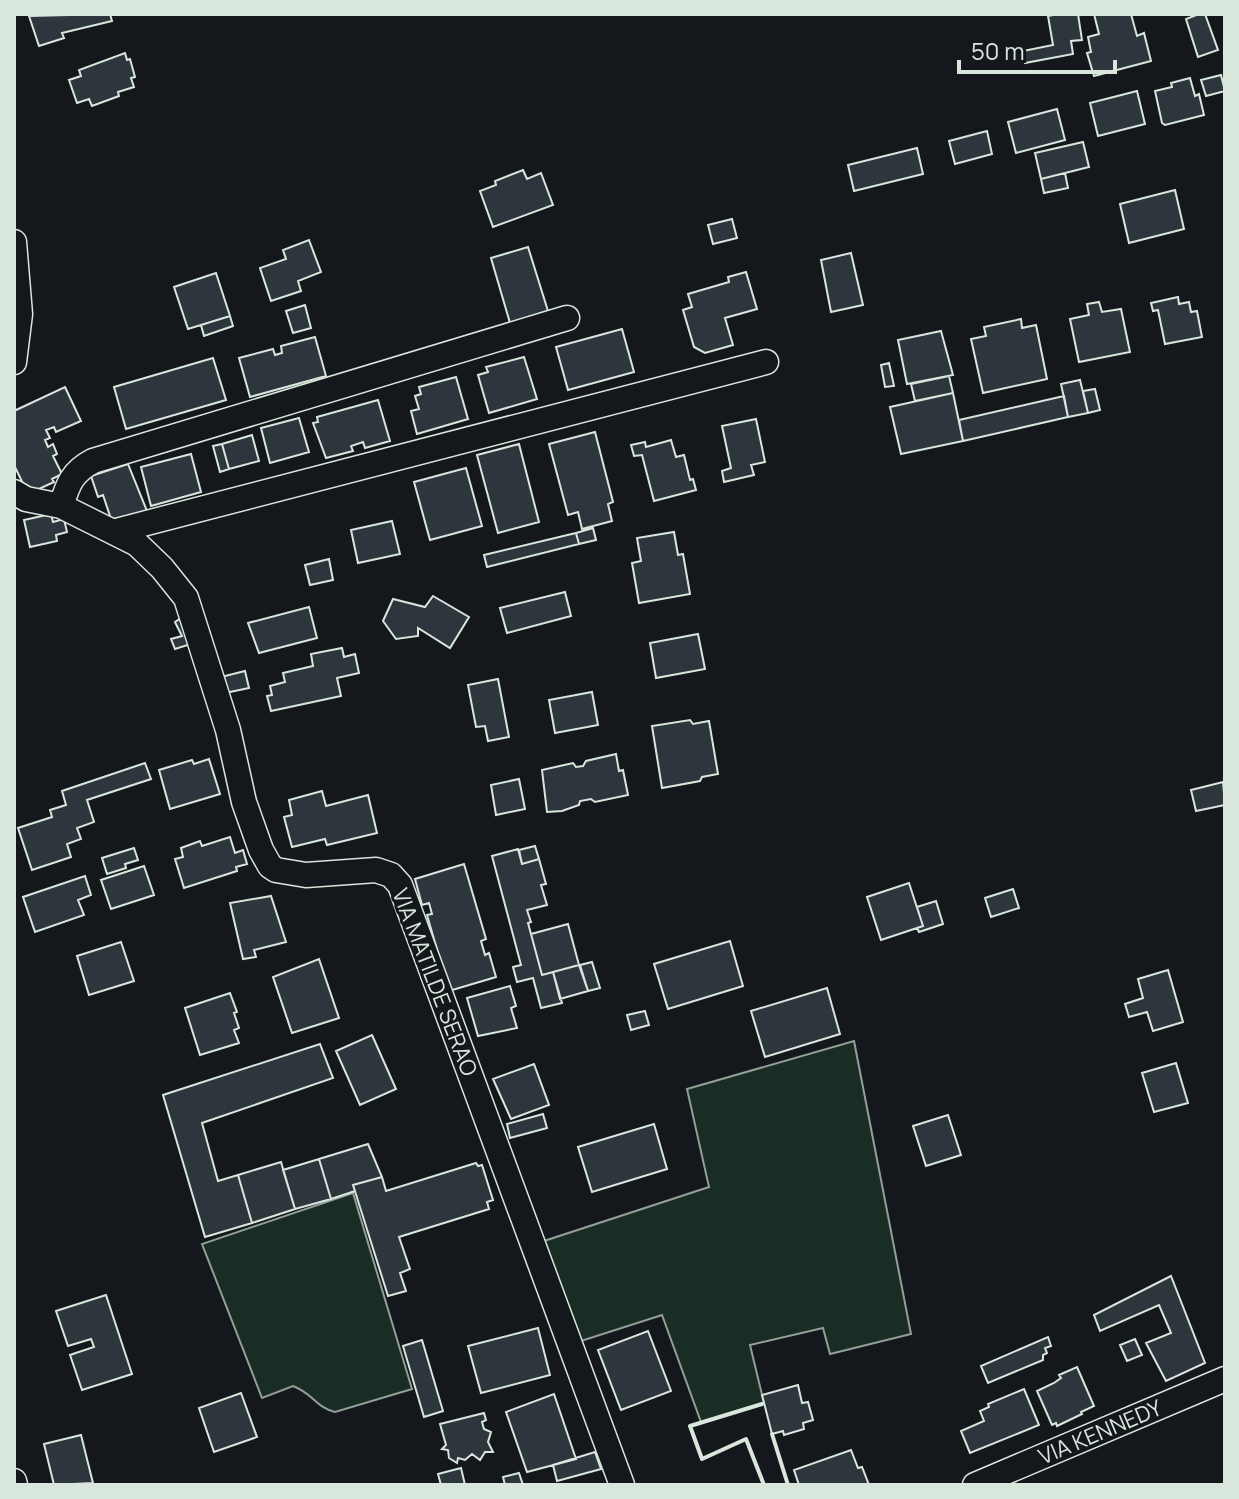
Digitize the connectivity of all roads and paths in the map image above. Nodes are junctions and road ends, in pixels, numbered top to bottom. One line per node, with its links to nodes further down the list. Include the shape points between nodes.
1 (14, 242): 3 (street, via 20,314)
2 (567, 318): 6 (street, via 93,461 77,469)
3 (14, 362)
4 (766, 362): 7 (street)
5 (14, 492): 6 (street, VIA MATILDE SERAO)
6 (61, 506): 7 (street, VIA MATILDE SERAO)
7 (116, 531): 9 (street, VIA MATILDE SERAO, via 137,544 186,598 228,730 244,802 270,866 306,875 376,870 400,885)
8 (1225, 1379): 10 (street, VIA KENNEDY)
9 (622, 1485)
10 (975, 1485)

